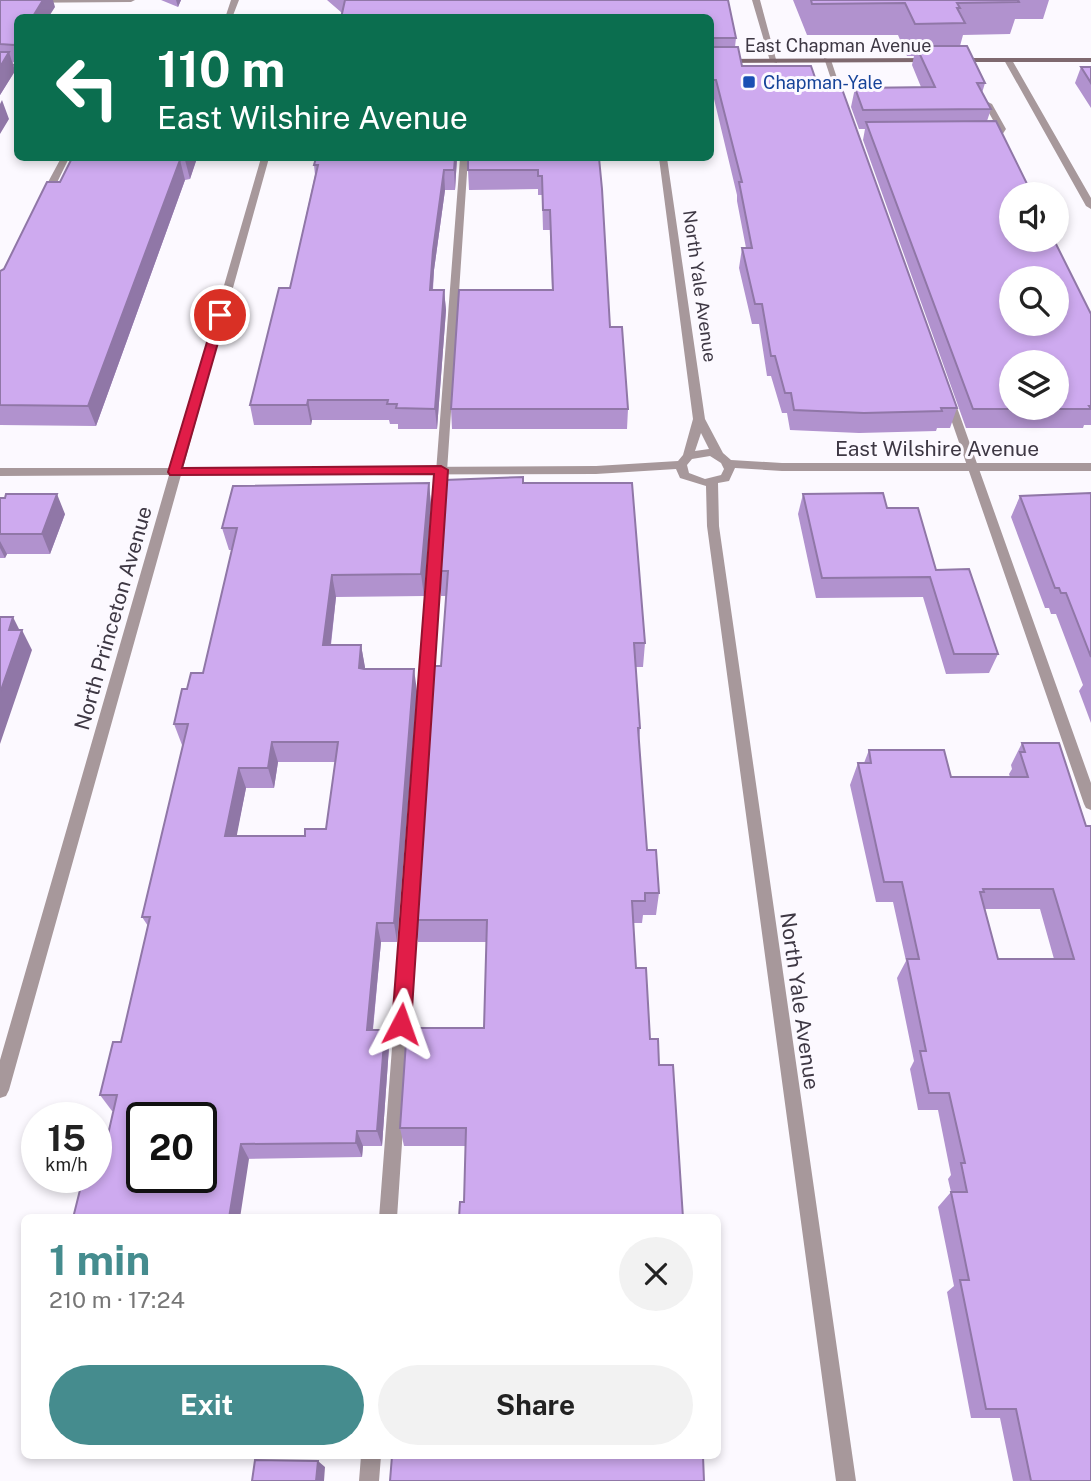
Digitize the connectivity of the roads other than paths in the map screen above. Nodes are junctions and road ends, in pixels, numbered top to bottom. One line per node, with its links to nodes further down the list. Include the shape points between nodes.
1 (131, 0): 3 (street)
2 (756, 0): 10 (street)
3 (0, 1)
4 (827, 60): 5 (main road, East Chapman Avenue); 10 (main road, East Chapman Avenue); 12 (street)
5 (939, 60)
6 (953, 60): 7 (main road, East Chapman Avenue)
7 (1008, 60): 8 (main road, East Chapman Avenue); 19 (street)
8 (1091, 60)
9 (714, 61): 10 (main road, East Chapman Avenue)
10 (774, 61)
11 (988, 104): 13 (street, via 1002,129)
12 (849, 122)
13 (980, 134)
14 (63, 161): 18 (street)
15 (264, 161): 29 (street, North Princeton Avenue)
16 (464, 161): 27 (street)
17 (663, 161): 21 (street, North Yale Avenue)
18 (41, 205)
19 (1091, 206)
20 (946, 390): 24 (street)
21 (699, 419): 22 (street, North Yale Avenue); 23 (street, North Yale Avenue)
22 (718, 455): 23 (street, via 702,452); 26 (street)
23 (684, 465): 27 (street); 30 (street)
24 (973, 467): 25 (street, East Wilshire Avenue); 26 (street, East Wilshire Avenue); 33 (street)
25 (1091, 467)
26 (728, 469): 31 (street)
27 (441, 470): 29 (street); 35 (street)
28 (0, 472): 29 (street)
29 (175, 472): 34 (street, North Princeton Avenue)
30 (696, 482): 31 (street); 32 (street, North Yale Avenue)
31 (712, 483): 32 (street, North Yale Avenue)
32 (713, 527): 38 (street, North Yale Avenue)
33 (1091, 804)
34 (0, 1090)
35 (387, 1214)
36 (370, 1459): 37 (street)
37 (369, 1481)
38 (846, 1481)

